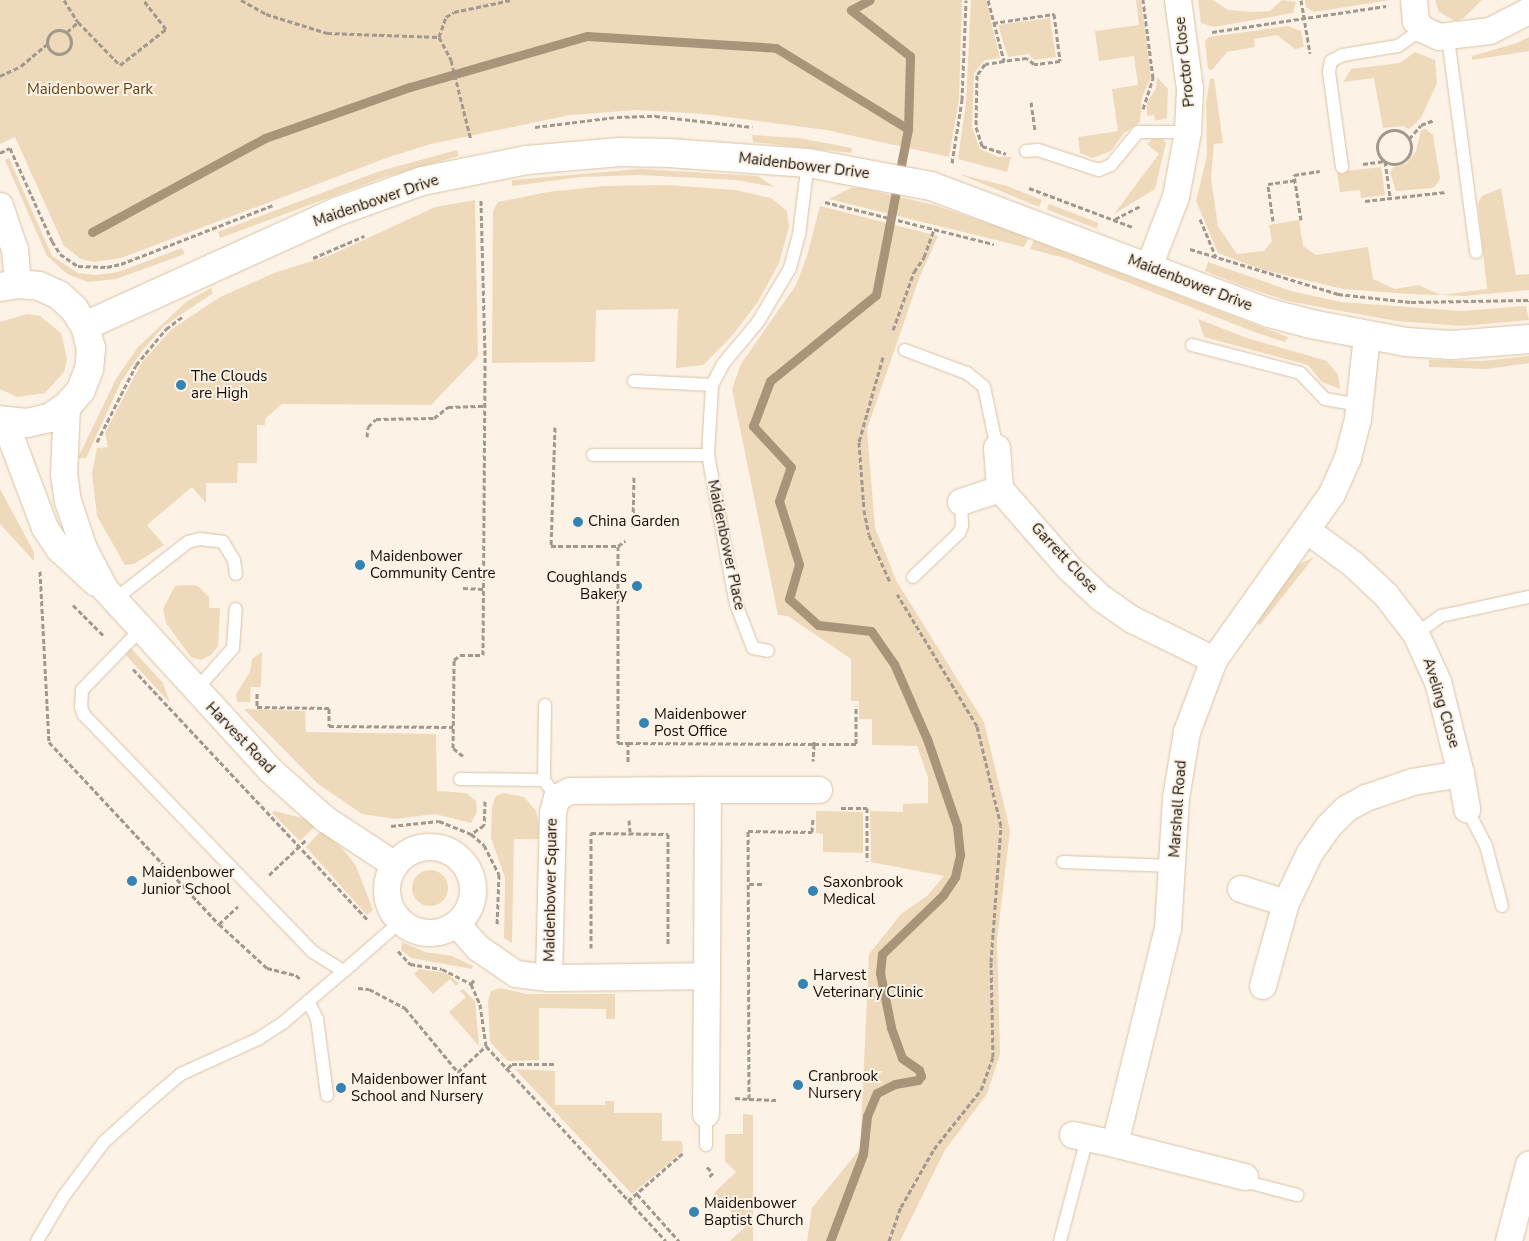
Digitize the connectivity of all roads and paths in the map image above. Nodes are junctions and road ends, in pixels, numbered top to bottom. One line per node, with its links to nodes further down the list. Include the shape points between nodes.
1 (64, 0): 13 (path)
2 (143, 0): 13 (path, via 166,29 120,65)
3 (241, 0): 18 (path, via 266,14 327,33)
4 (511, 0): 18 (path, via 454,12 446,17)
5 (966, 0): 32 (path, via 962,100)
6 (988, 0): 14 (path)
7 (1143, 0): 26 (path, via 1152,78 1142,109)
8 (1178, 0): 17 (street, Proctor Close)
9 (1301, 0): 12 (path)
10 (1414, 1): 12 (path); 15 (street, via 1416,20)
11 (1529, 11): 19 (street, via 1490,32)
12 (1303, 18): 17 (path); 22 (path, via 1308,52)
13 (78, 22): 16 (path)
14 (993, 23): 21 (path); 21 (path, via 1054,14 1060,60 1034,64 1027,58)
15 (1422, 29): 19 (street, via 1430,36); 22 (lane, via 1398,46 1343,55)
16 (67, 32): 20 (path, via 54,31 48,36); 20 (path, via 71,41 67,51 56,53)
17 (1182, 36): 27 (street, Proctor Close, via 1190,89)
18 (439, 37): 24 (path, via 451,60)
19 (1448, 38): 40 (lane, via 1470,191)
20 (48, 44): 23 (path, via 21,66)
21 (1004, 61): 30 (path, via 986,64 977,75 976,127 982,146 1000,155)
22 (1331, 61): 33 (lane, via 1328,72)
23 (0, 76)
24 (460, 94)
25 (1433, 114): 28 (path, via 1434,122 1421,125)
26 (1145, 130): 27 (lane); 29 (lane, via 1132,137 1105,169 1093,169 1038,150)
27 (1188, 132): 44 (street, Proctor Close, via 1184,166)
28 (1409, 139): 28 (path, via 1409,155 1401,162 1385,161 1378,153 1378,142 1384,132 1401,132)
29 (1026, 151)
30 (1012, 153)
31 (808, 163): 37 (lane, Maidenbower Place); 48 (street, Maidenbower Drive, via 931,186); 52 (street, Maidenbower Drive, via 620,152 527,160 422,181 336,212)
32 (951, 166)
33 (1342, 167)
34 (1295, 180): 41 (path, via 1268,184)
35 (1047, 195): 44 (path)
36 (473, 196): 63 (path, via 481,195)
37 (803, 197): 42 (path); 60 (lane, Maidenbower Place, via 799,235 790,268 758,322 723,364)
38 (1365, 202): 40 (path, via 1444,190 1458,207)
39 (0, 206): 49 (street, via 15,250)
40 (1469, 206): 46 (lane)
41 (1273, 221)
42 (934, 230): 45 (path); 54 (path, via 924,257 914,272)
43 (371, 233): 47 (path)
44 (1160, 239): 48 (street, Proctor Close); 50 (path, via 1338,294 1411,302)
45 (999, 245)
46 (1476, 252)
47 (305, 260)
48 (1149, 267): 53 (street, Maidenbower Drive, via 1269,313)
49 (9, 285): 52 (street, via 39,286 59,295)
50 (1529, 300)
51 (188, 313): 68 (path, via 166,329 136,366)
52 (85, 326): 62 (street, via 91,348 89,369 81,390)
53 (1367, 336): 55 (street, Maidenbower Drive, via 1452,345); 61 (street, Marshall Road)
54 (890, 337)
55 (1529, 339)
56 (1192, 345): 61 (lane, via 1300,372 1325,399)
57 (905, 350): 67 (lane, via 967,373 984,387)
58 (884, 355): 149 (path, via 859,442 869,534 888,580 976,726 1001,826 991,962 993,1057 981,1090 934,1149 915,1182 901,1207)
59 (634, 381): 60 (lane)
60 (712, 384): 71 (lane, Maidenbower Place)
61 (1360, 405): 75 (street, Marshall Road, via 1348,458 1332,494)
62 (67, 406): 64 (street, via 42,420 27,423); 82 (street, Harvest Road, via 64,474 68,501 84,549)
63 (485, 406): 66 (path, via 448,407 434,418 376,419 368,427); 81 (path)
64 (3, 421): 82 (street, Harvest Road, via 45,528 60,550)
65 (555, 427): 77 (path, via 551,546)
66 (367, 437)
67 (997, 448): 72 (street)
68 (94, 449)
69 (593, 455): 70 (lane)
70 (634, 455): 71 (lane); 74 (path)
71 (708, 455): 87 (lane, Maidenbower Place, via 736,604 754,648)
72 (1000, 489): 73 (street); 88 (street, Garrett Close, via 1069,568 1101,598 1133,620)
73 (961, 502): 79 (lane, via 962,526 959,533)
74 (633, 527)
75 (1308, 531): 86 (street, Aveling Close, via 1360,570); 88 (street, Marshall Road)
76 (625, 541): 77 (path)
77 (618, 546): 95 (path, via 618,743)
78 (236, 574): 82 (lane, via 234,560 222,542 200,539 188,542)
79 (913, 577)
80 (463, 588): 81 (path)
81 (483, 589): 93 (path, via 483,655 460,655 454,660)
82 (109, 595): 85 (street, Harvest Road)
83 (1529, 597): 86 (lane, via 1441,616)
84 (236, 608): 89 (lane, via 233,648)
85 (142, 628): 89 (street, Harvest Road); 124 (lane, via 82,690 84,715 252,892 313,952)
86 (1416, 634): 98 (street, Aveling Close, via 1438,682)
87 (768, 651)
88 (1214, 660): 112 (street, Marshall Road, via 1187,732 1179,765)
89 (195, 691): 106 (street, Harvest Road, via 270,770)
90 (257, 693): 93 (path, via 257,707 329,708 329,726)
91 (544, 704): 101 (lane)
92 (856, 706): 94 (path, via 856,744 814,744)
93 (453, 727): 100 (path, via 453,748 461,756 486,756)
94 (814, 741)
95 (628, 743): 96 (path); 97 (path)
96 (773, 743)
97 (628, 749)
98 (1461, 774): 104 (street, Aveling Close); 117 (street, via 1389,789 1346,810 1310,853)
99 (460, 779): 100 (lane)
100 (486, 779): 101 (lane); 108 (path, via 484,825)
101 (551, 789): 102 (street, Maidenbower Square); 126 (street, Maidenbower Square)
102 (708, 790): 103 (street, Maidenbower Square); 125 (street)
103 (825, 799): 109 (path, via 867,808)
104 (1467, 809): 118 (lane, via 1486,846)
105 (813, 816): 114 (path, via 812,832 748,831)
106 (325, 819): 111 (street, Harvest Road); 113 (path)
107 (384, 826): 108 (path, via 439,821)
108 (471, 834): 123 (path, via 484,845 499,874)
109 (867, 861)
110 (1064, 862): 112 (lane)
111 (395, 865): 119 (street, via 386,888 392,912); 120 (street, via 405,855 433,847 460,859 469,871 473,885 466,914)
112 (1174, 866): 138 (street, Marshall Road, via 1161,967)
113 (264, 881)
114 (748, 884): 115 (path); 128 (path)
115 (763, 884)
116 (1241, 889): 117 (street)
117 (1286, 903): 127 (street)
118 (1502, 906)
119 (400, 922): 120 (street, via 422,933 434,933); 124 (lane)
120 (456, 924): 123 (street)
121 (668, 945): 122 (path, via 668,834 591,833)
122 (591, 953)
123 (494, 960): 126 (street, via 516,974); 132 (path, via 471,984 480,1004 486,1046)
124 (344, 971): 130 (lane)
125 (707, 976): 126 (street, Maidenbower Square); 136 (street)
126 (549, 978)
127 (1263, 986)
128 (749, 990): 129 (path); 134 (path)
129 (754, 990)
130 (308, 1001): 133 (lane, via 317,1019); 146 (lane, via 258,1039 181,1074 147,1103 104,1142 63,1197)
131 (556, 1064): 132 (path, via 512,1064)
132 (508, 1068): 145 (path)
133 (327, 1095)
134 (749, 1098): 135 (path); 136 (path)
135 (776, 1100)
136 (706, 1106): 139 (lane)
137 (1080, 1136): 138 (street); 150 (lane)
138 (1115, 1144): 142 (street)
139 (706, 1145)
140 (687, 1150): 143 (path)
141 (1529, 1165): 151 (street)
142 (1245, 1177): 144 (lane, via 1251,1183)
143 (637, 1194): 145 (path); 148 (path)
144 (1297, 1195)
145 (628, 1201): 147 (path)
146 (37, 1241)
147 (666, 1241)
148 (679, 1241)
149 (889, 1241)
150 (1060, 1241)
151 (1509, 1241)

